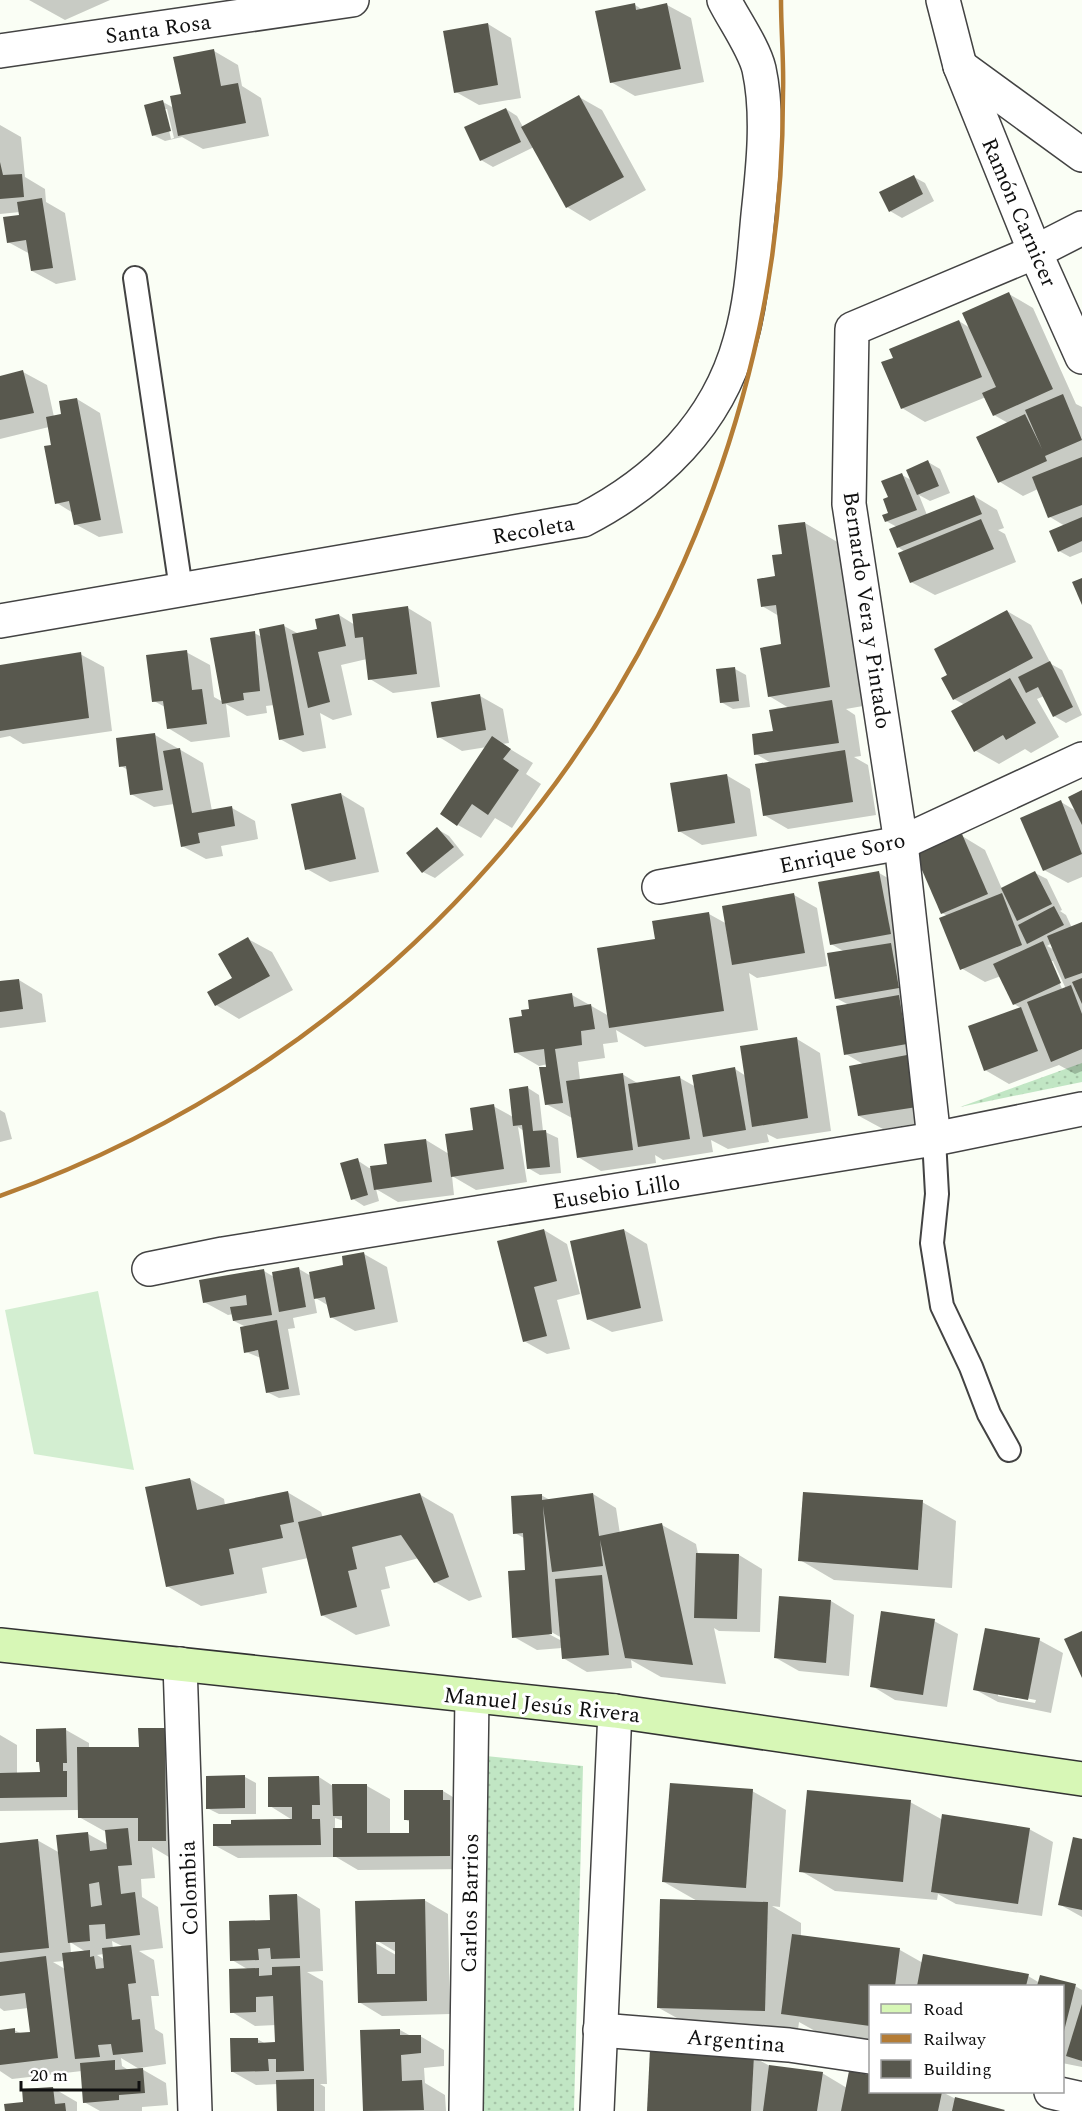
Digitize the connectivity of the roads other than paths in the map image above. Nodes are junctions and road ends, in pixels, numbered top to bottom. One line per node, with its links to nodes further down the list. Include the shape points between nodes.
1 (352, 0): 4 (street, Santa Rosa)
2 (724, 0): 11 (street, Recoleta, via 758,68 764,117 761,185 740,341 709,412 686,443 639,488 583,520)
3 (944, 0): 5 (street, Ramón Carnicer)
4 (0, 51)
5 (960, 66): 6 (street, Ramón Carnicer); 8 (street, Ramón Carnicer)
6 (1082, 155)
7 (1082, 228): 8 (street, Bernardo Vera y Pintado)
8 (1035, 252): 10 (street, Ramón Carnicer); 14 (street, Bernardo Vera y Pintado, via 852,329 849,504)
9 (135, 278): 11 (lane)
10 (1082, 357)
11 (181, 590): 12 (street, Recoleta)
12 (0, 621)
13 (1082, 759): 14 (street, Enrique Soro)
14 (901, 843): 15 (street, Enrique Soro); 17 (street, Bernardo Vera y Pintado)
15 (659, 887)
16 (1082, 1109): 17 (street, Eusebio Lillo)
17 (934, 1139): 18 (street, Eusebio Lillo); 19 (lane, via 937,1194 932,1243 942,1306)
18 (149, 1269)
19 (1009, 1450)
20 (0, 1645): 21 (street, Manuel Jesús Rivera)
21 (180, 1664): 22 (street, Manuel Jesús Rivera); 29 (street, Colombia)
22 (472, 1696): 23 (street, Manuel Jesús Rivera); 30 (street, Carlos Barrios)
23 (615, 1711): 24 (street, Manuel Jesús Rivera); 25 (street)
24 (1082, 1779)
25 (600, 2030): 26 (street, Argentina, via 789,2045); 31 (street)
26 (869, 2057)
27 (1059, 2093): 28 (street)
28 (1082, 2099)
29 (195, 2111)
30 (466, 2111)
31 (597, 2111)

